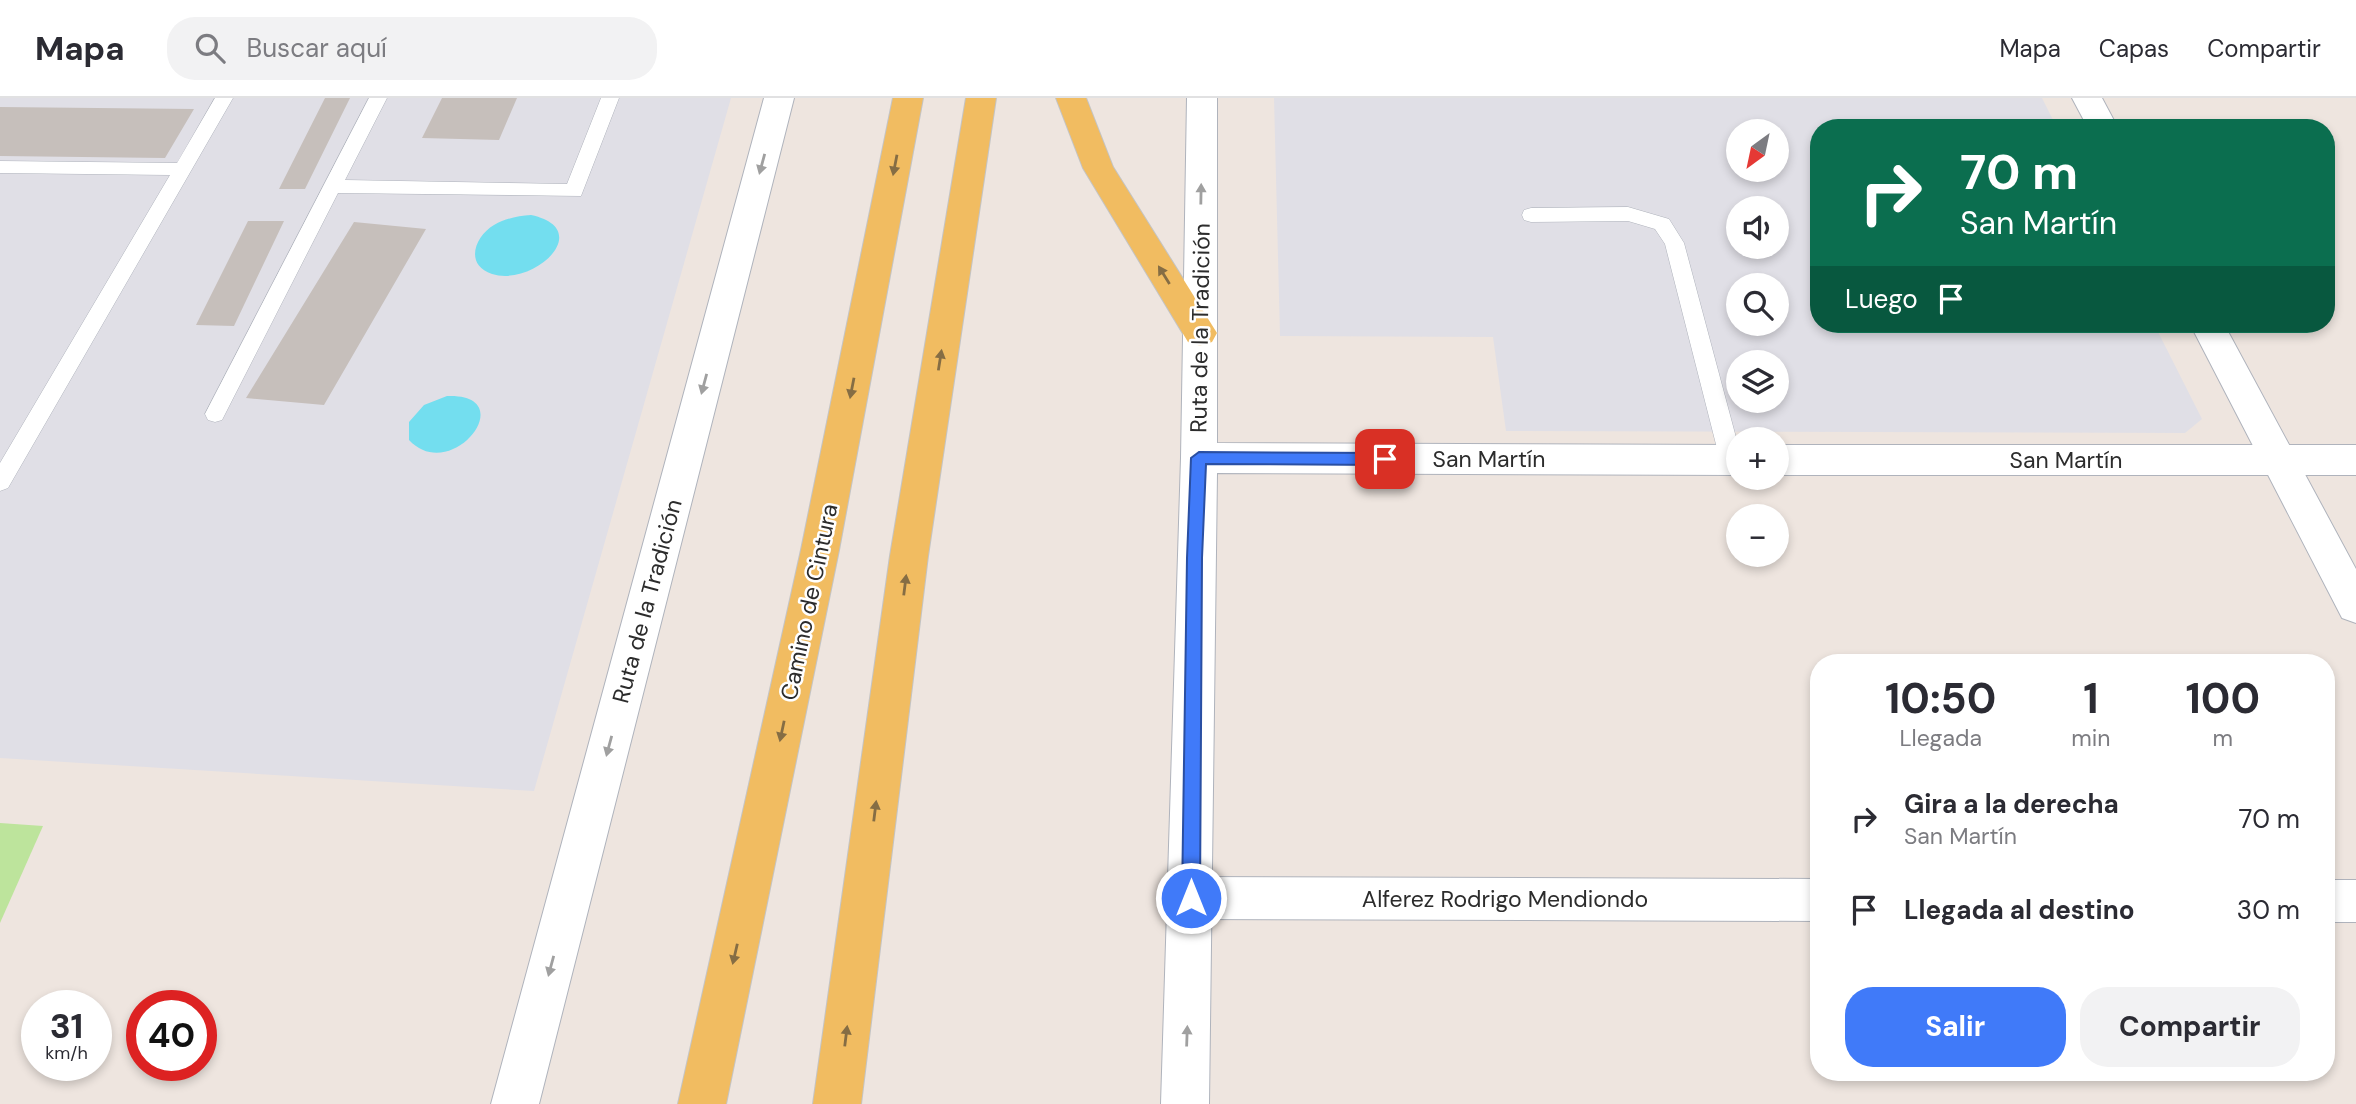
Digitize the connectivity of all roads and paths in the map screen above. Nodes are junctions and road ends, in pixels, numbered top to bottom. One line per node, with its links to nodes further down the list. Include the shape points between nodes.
1 (224, 98): 12 (lane)
2 (379, 98): 13 (lane)
3 (610, 98): 13 (lane, via 574,191)
4 (779, 98): 30 (street, Ruta de la Tradición, one-way to 30)
5 (908, 98): 31 (main road, Camino de Cintura, one-way to 31, via 820,550)
6 (981, 98): 32 (main road, one-way to 6, via 909,556)
7 (1071, 98): 15 (main road, one-way to 7, via 1098,168)
8 (1202, 98): 15 (street, Ruta de la Tradición, one-way to 8)
9 (2087, 98): 10 (street)
10 (2098, 119)
11 (0, 167): 12 (lane)
12 (183, 169): 24 (lane)
13 (333, 186): 17 (lane)
14 (1531, 215): 18 (lane, via 1628,214 1662,225 1674,243)
15 (1200, 333): 19 (street, Ruta de la Tradición)
16 (2212, 333): 22 (street)
17 (215, 414)
18 (1726, 428)
19 (1199, 458): 20 (street, San Martín); 26 (street, Ruta de la Tradición)
20 (1726, 460)
21 (1789, 460): 22 (street, San Martín)
22 (2279, 460): 23 (street, San Martín); 25 (street)
23 (2356, 460)
24 (2, 474)
25 (2356, 606)
26 (1191, 898): 27 (street, Alferez Rodrigo Mendiondo); 33 (street, Ruta de la Tradición, one-way to 26)
27 (1810, 900)
28 (2335, 901): 29 (street)
29 (2356, 901)
30 (515, 1104)
31 (702, 1104)
32 (837, 1104)
33 (1185, 1104)

